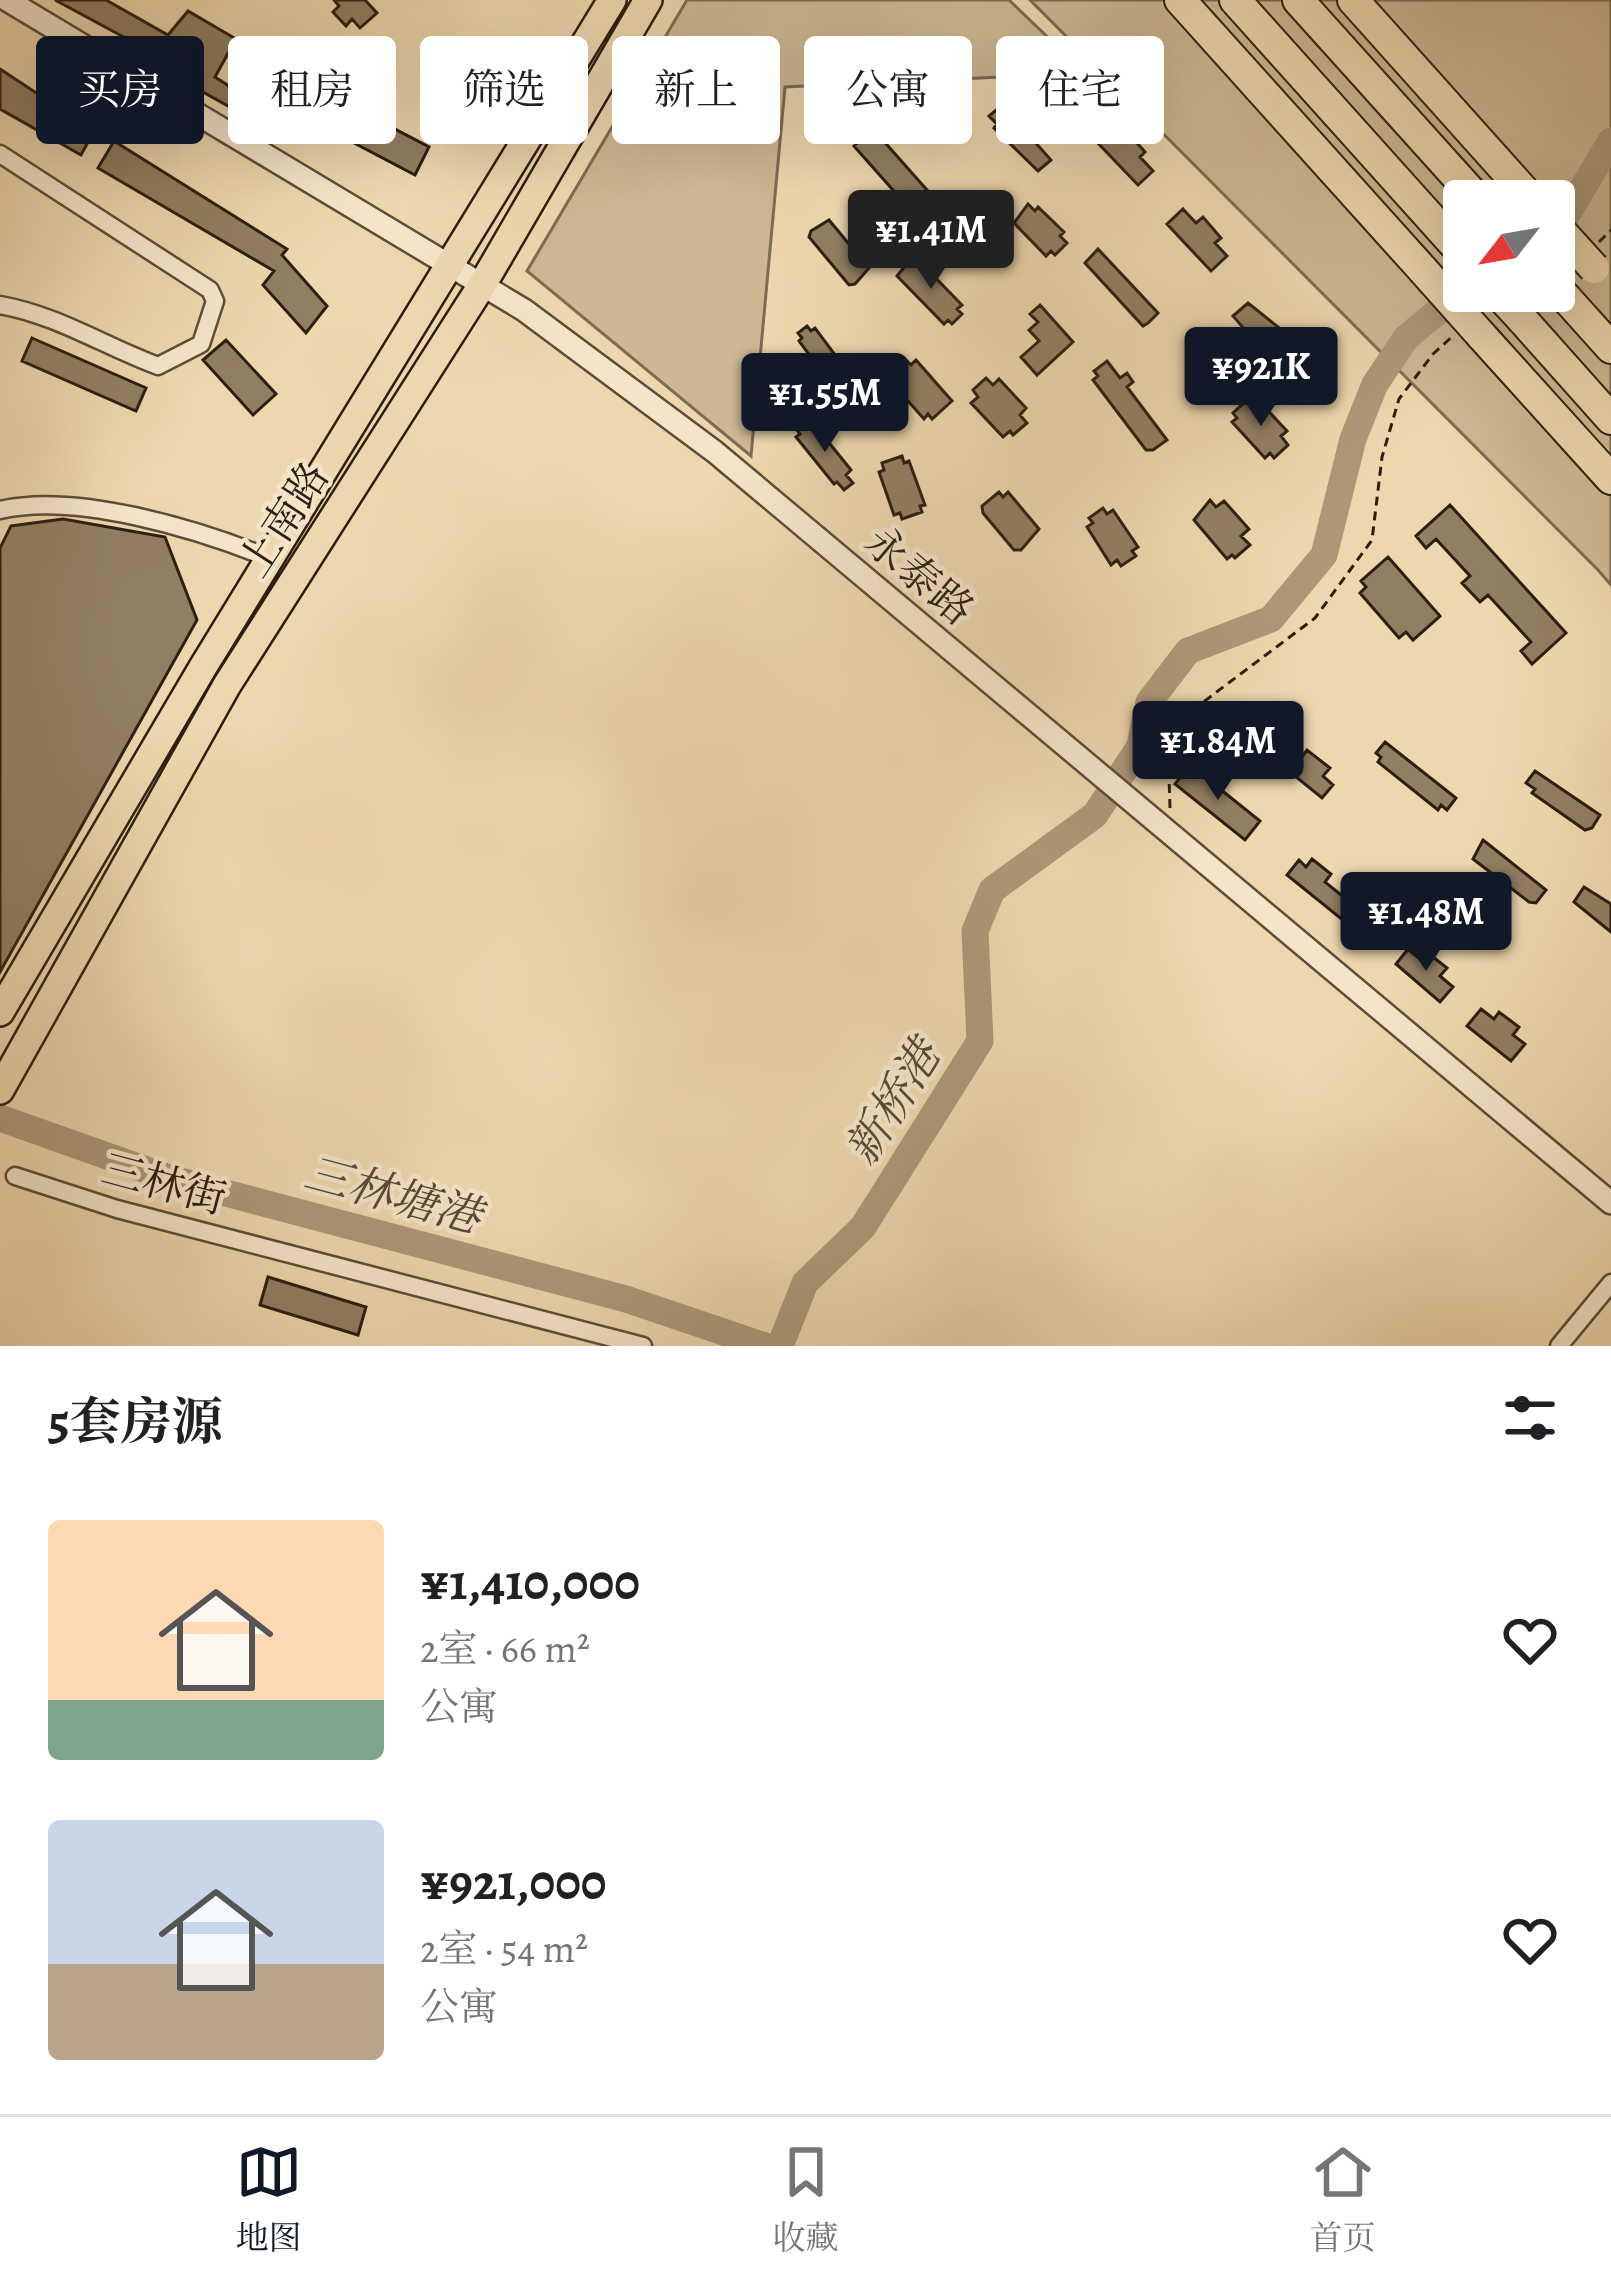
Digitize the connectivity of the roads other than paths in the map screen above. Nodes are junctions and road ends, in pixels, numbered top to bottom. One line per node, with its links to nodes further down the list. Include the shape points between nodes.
1 (7, 0): 13 (street, 永泰路)
2 (612, 0): 13 (main road, 上南路)
3 (649, 0): 15 (main road, 上南路)
4 (1180, 0): 21 (highway, bridge, via 1423,270 1469,334)
5 (1235, 0): 11 (highway)
6 (1298, 0): 9 (highway)
7 (1353, 0): 10 (highway)
8 (0, 154): 16 (street, via 210,290 215,301 201,344 158,366 43,313)
9 (1460, 180)
10 (1514, 180)
11 (1443, 232)
12 (1575, 244): 14 (highway, bridge)
13 (448, 265): 15 (street, 永泰路); 23 (main road, 上南路)
14 (1600, 267)
15 (482, 285): 25 (main road, 上南路, via 226,686); 27 (street, 永泰路, via 715,452)
16 (0, 305)
17 (1575, 308): 19 (highway)
18 (1515, 312): 20 (highway, bridge)
19 (1611, 348)
20 (1611, 419)
21 (1611, 478)
22 (0, 510): 23 (street, via 31,503 194,528)
23 (269, 558): 24 (main road, 上南路)
24 (0, 1012)
25 (1, 1087)
26 (15, 1176): 29 (street, 三林街)
27 (1611, 1203)
28 (1611, 1283): 30 (street)
29 (643, 1346)
30 (1559, 1346)

